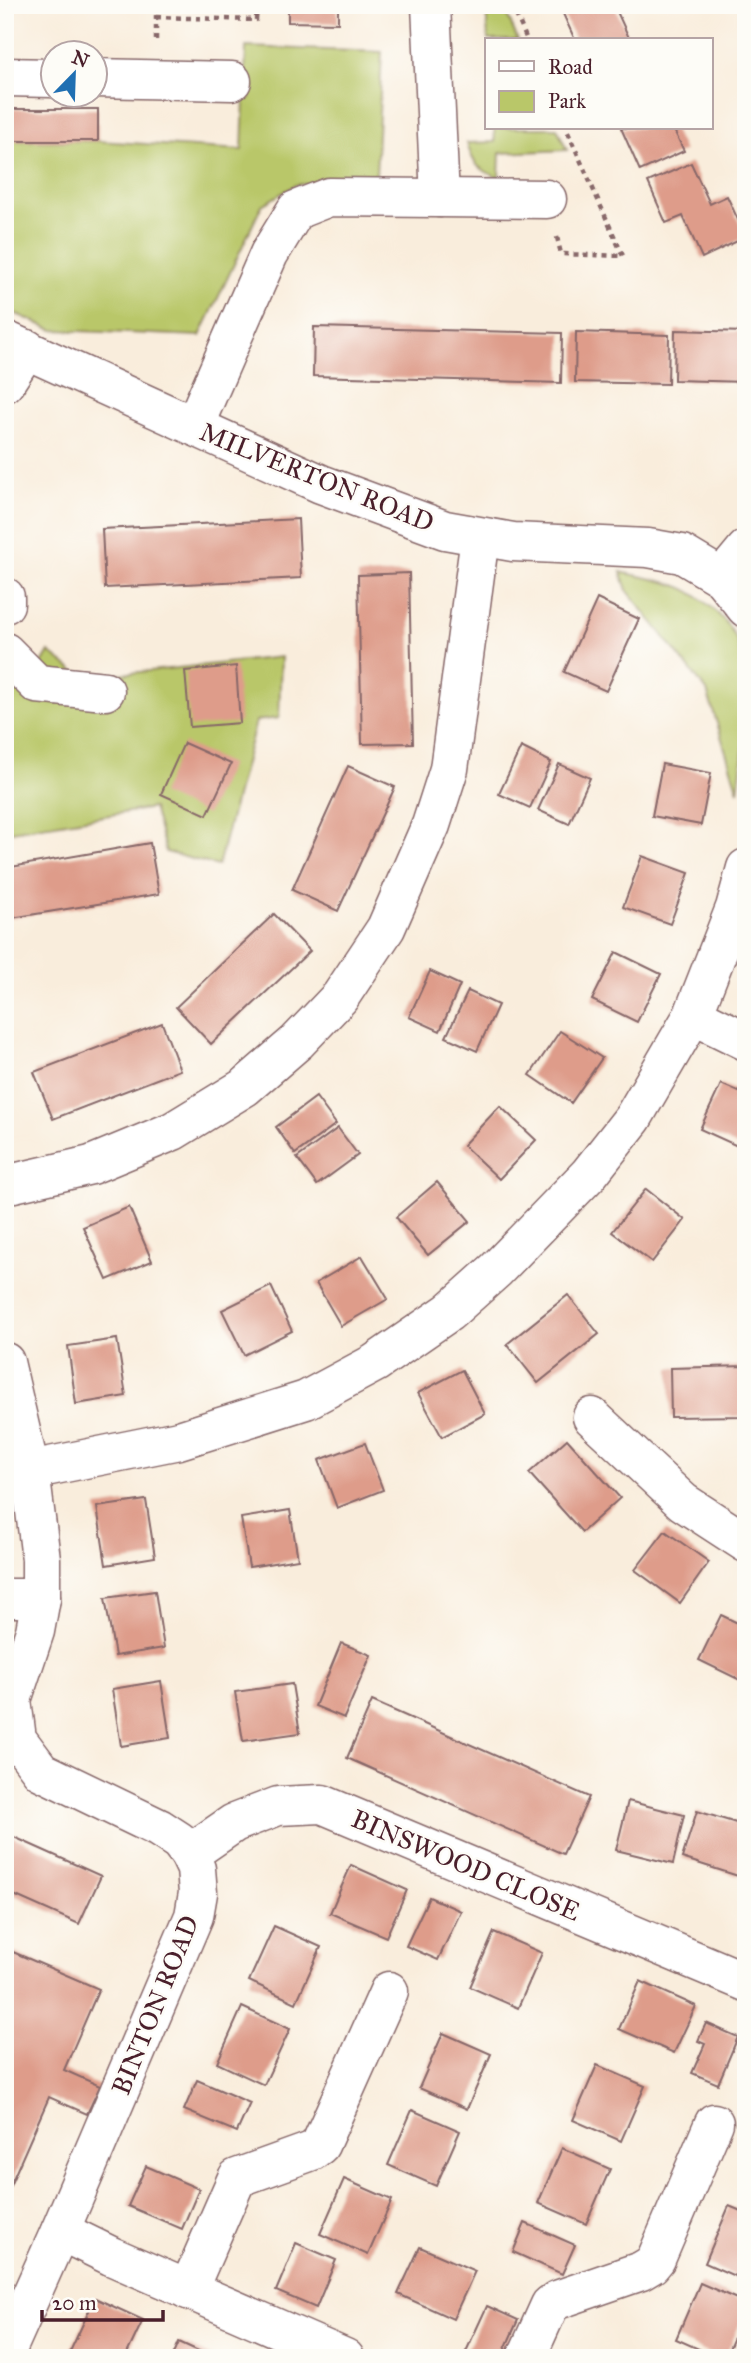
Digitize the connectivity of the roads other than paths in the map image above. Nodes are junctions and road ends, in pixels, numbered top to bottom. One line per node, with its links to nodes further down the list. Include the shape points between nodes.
1 (430, 5): 6 (street)
2 (5, 77): 3 (street)
3 (38, 78)
4 (108, 78): 5 (street)
5 (232, 81)
6 (440, 198): 7 (street); 10 (street, via 329,197 296,210 269,254)
7 (547, 199)
8 (16, 345): 9 (street); 10 (street, MILVERTON ROAD)
9 (5, 383)
10 (194, 426): 11 (street, MILVERTON ROAD, via 321,484 445,530)
11 (480, 537): 13 (street, MILVERTON ROAD, via 648,548 682,554); 22 (street, via 449,769 431,825 386,928 340,997 245,1087 173,1131 90,1165)
12 (746, 549): 13 (street)
13 (722, 578): 16 (street, MILVERTON ROAD)
14 (5, 597): 15 (street)
15 (5, 604)
16 (746, 608)
17 (5, 652): 18 (street, via 37,684)
18 (105, 691)
19 (746, 868): 20 (street)
20 (693, 1015): 21 (street); 25 (street, via 633,1118 589,1174 449,1312 375,1363 306,1400 243,1421 179,1440)
21 (746, 1041)
22 (5, 1185)
23 (5, 1362): 25 (street)
24 (592, 1417): 26 (street, via 682,1502)
25 (30, 1470): 27 (street, via 38,1521)
26 (746, 1544)
27 (23, 1598): 28 (street, via 35,1631 12,1700 17,1739 41,1771 159,1828)
28 (189, 1854): 29 (street, BINSWOOD CLOSE, via 234,1824 278,1806 322,1804); 32 (street, BINTON ROAD, via 198,1893 194,1916)
29 (746, 1982)
30 (389, 1991): 33 (street, via 320,2145 237,2178)
31 (714, 2123): 36 (street, via 656,2259 641,2271 550,2305)
32 (60, 2231): 33 (street); 34 (street, BINTON ROAD)
33 (188, 2290): 35 (street)
34 (5, 2354)
35 (345, 2358)
36 (526, 2358)

